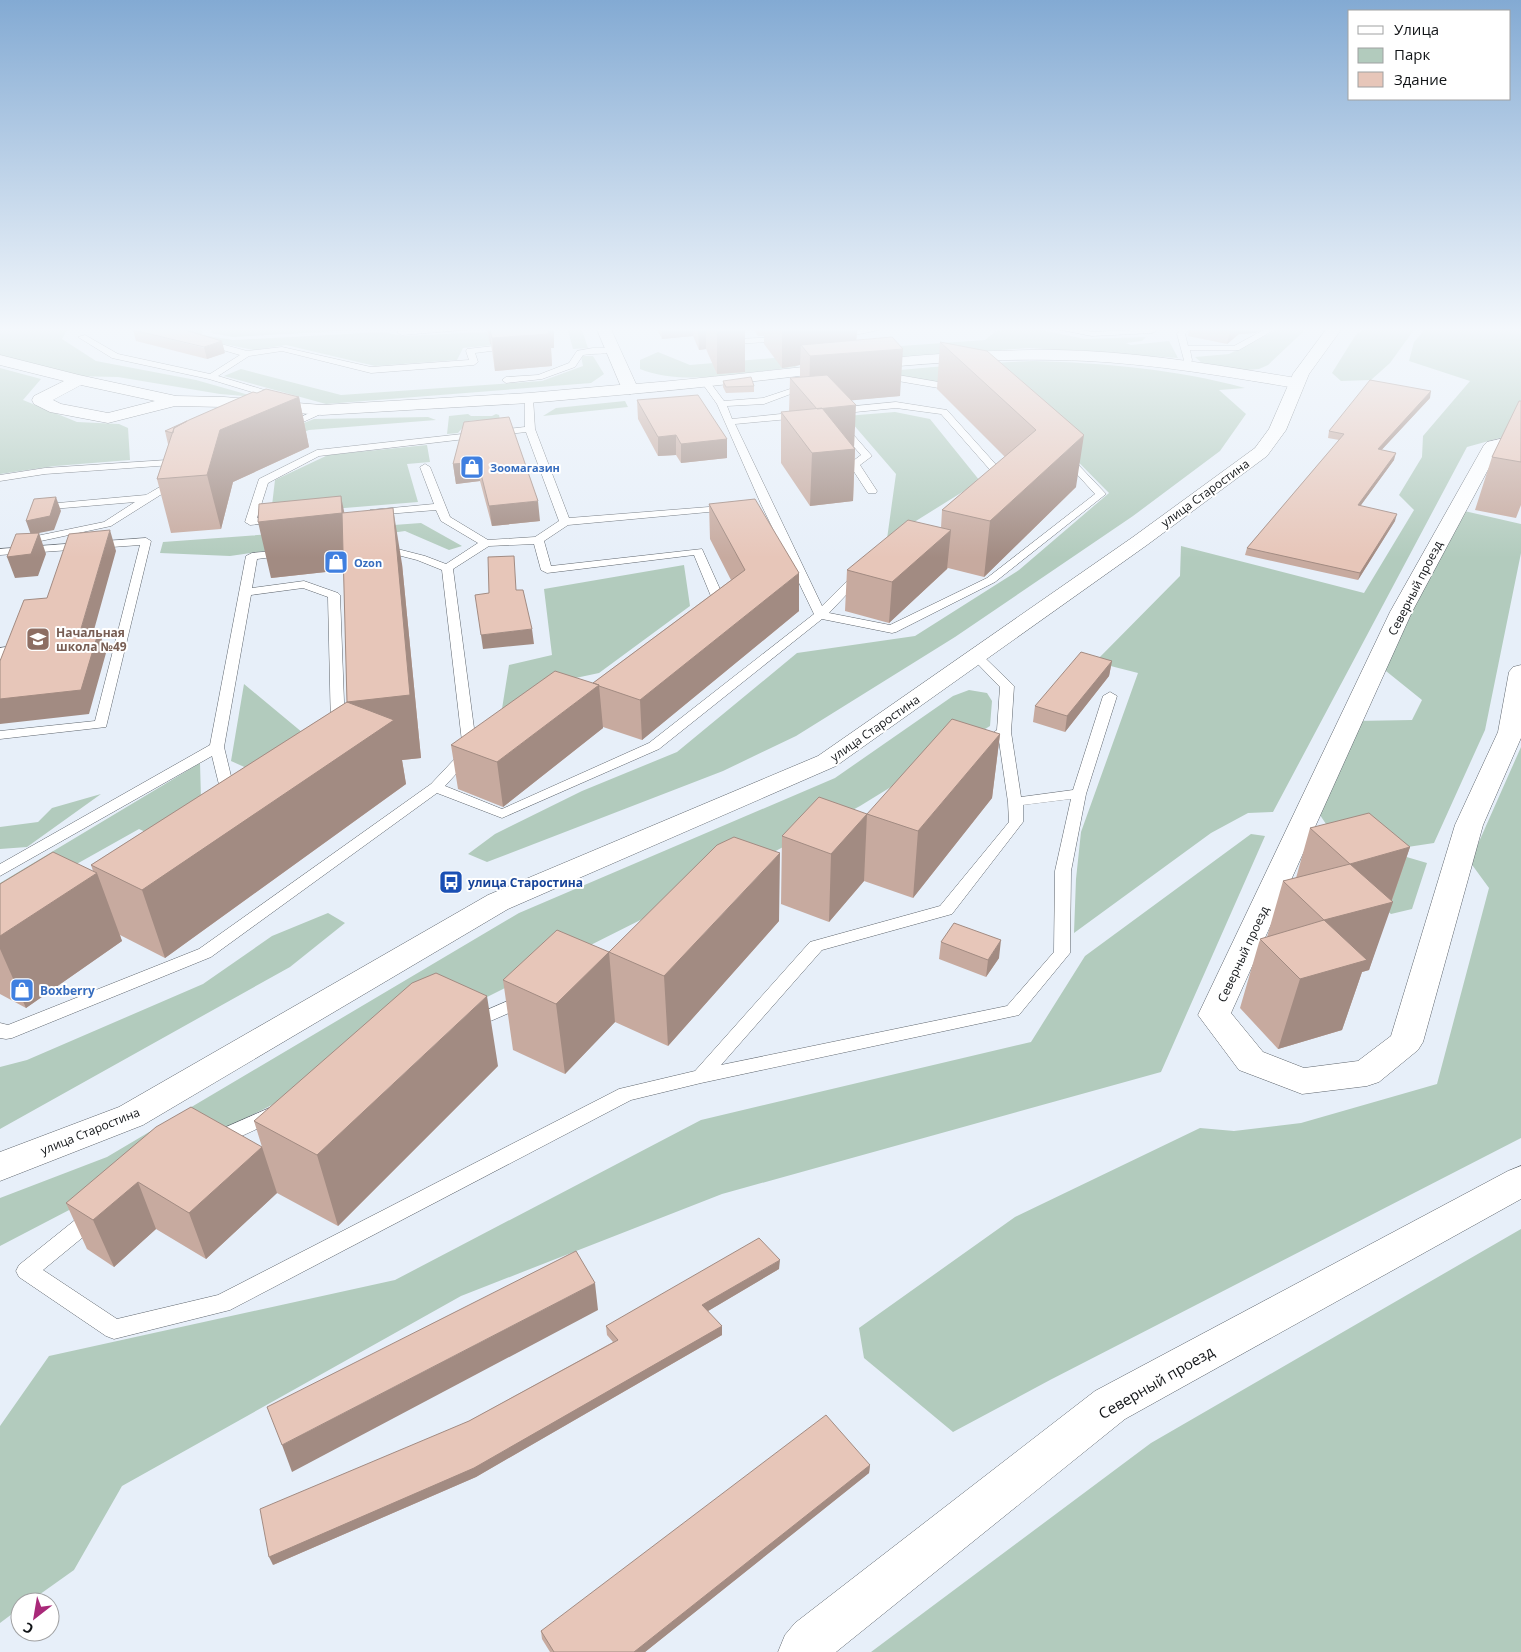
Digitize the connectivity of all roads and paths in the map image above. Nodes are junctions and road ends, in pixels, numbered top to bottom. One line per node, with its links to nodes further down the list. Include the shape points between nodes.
1 (48, 404): 2 (street, via 108,418)
2 (164, 404)
3 (250, 404): 11 (street)
4 (302, 404): 11 (lane)
5 (424, 404): 11 (street)
6 (529, 404): 14 (lane)
7 (720, 404): 13 (lane)
8 (895, 404): 12 (lane)
9 (897, 404): 22 (lane, via 944,412 1004,480)
10 (1288, 404): 43 (street, улица Старостина, via 1277,430 1261,452)
11 (322, 410): 15 (lane)
12 (820, 413): 13 (lane); 23 (lane, via 867,456 854,464)
13 (729, 422): 40 (lane, via 761,504)
14 (530, 429): 29 (lane, via 317,453 263,481 250,522); 30 (lane)
15 (279, 430)
16 (1521, 439): 45 (street, Северный проезд, via 1490,449 1404,605 1214,1015 1251,1061 1302,1081 1311,1080 1367,1073 1406,1042 1469,825 1510,732)
17 (1060, 452): 40 (lane, via 1101,494 991,580 892,629)
18 (190, 462): 21 (lane, via 45,471)
19 (425, 467): 26 (lane)
20 (187, 474): 24 (lane)
21 (0, 478)
22 (997, 486)
23 (872, 491)
24 (150, 498): 27 (lane); 34 (lane, via 107,524)
25 (737, 506): 30 (lane)
26 (440, 507): 28 (lane); 32 (lane, via 445,519)
27 (31, 510)
28 (364, 513)
29 (288, 519)
30 (565, 522): 31 (lane)
31 (538, 540): 32 (lane); 41 (lane, via 547,570 698,551 722,607)
32 (486, 543): 37 (lane)
33 (367, 544): 37 (lane)
34 (0, 546)
35 (300, 551): 39 (lane, via 252,556)
36 (0, 552): 48 (lane, via 146,541 101,724)
37 (447, 568): 52 (lane, via 474,748)
38 (866, 568): 40 (lane)
39 (246, 592): 49 (lane, via 304,584 334,595); 50 (lane)
40 (820, 615): 52 (lane, via 654,746 502,814)
41 (706, 618)
42 (0, 652): 44 (lane, via 6,651)
43 (977, 657): 47 (lane, via 1007,686); 63 (street, улица Старостина, via 827,761 498,902 132,1116)
44 (0, 666)
45 (1521, 672)
46 (1110, 696): 53 (lane)
47 (1004, 732): 51 (lane); 54 (lane)
48 (0, 734)
49 (338, 740)
50 (217, 746): 55 (lane); 56 (lane)
51 (971, 753)
52 (436, 787): 58 (lane, via 204,953 6,1032)
53 (1079, 794): 54 (lane); 60 (lane, via 1063,871 1062,953 1013,1011)
54 (1015, 802): 60 (lane, via 1016,822 946,910 816,946)
55 (235, 813)
56 (0, 871)
57 (542, 992): 59 (lane)
58 (0, 1029)
59 (460, 1029)
60 (702, 1076): 65 (lane, via 626,1094 222,1303 114,1329 27,1272)
61 (288, 1107): 62 (lane)
62 (206, 1144)
63 (0, 1167)
64 (1521, 1181): 66 (street, Северный проезд, via 1110,1405 812,1640)
65 (105, 1207)
66 (802, 1652)

